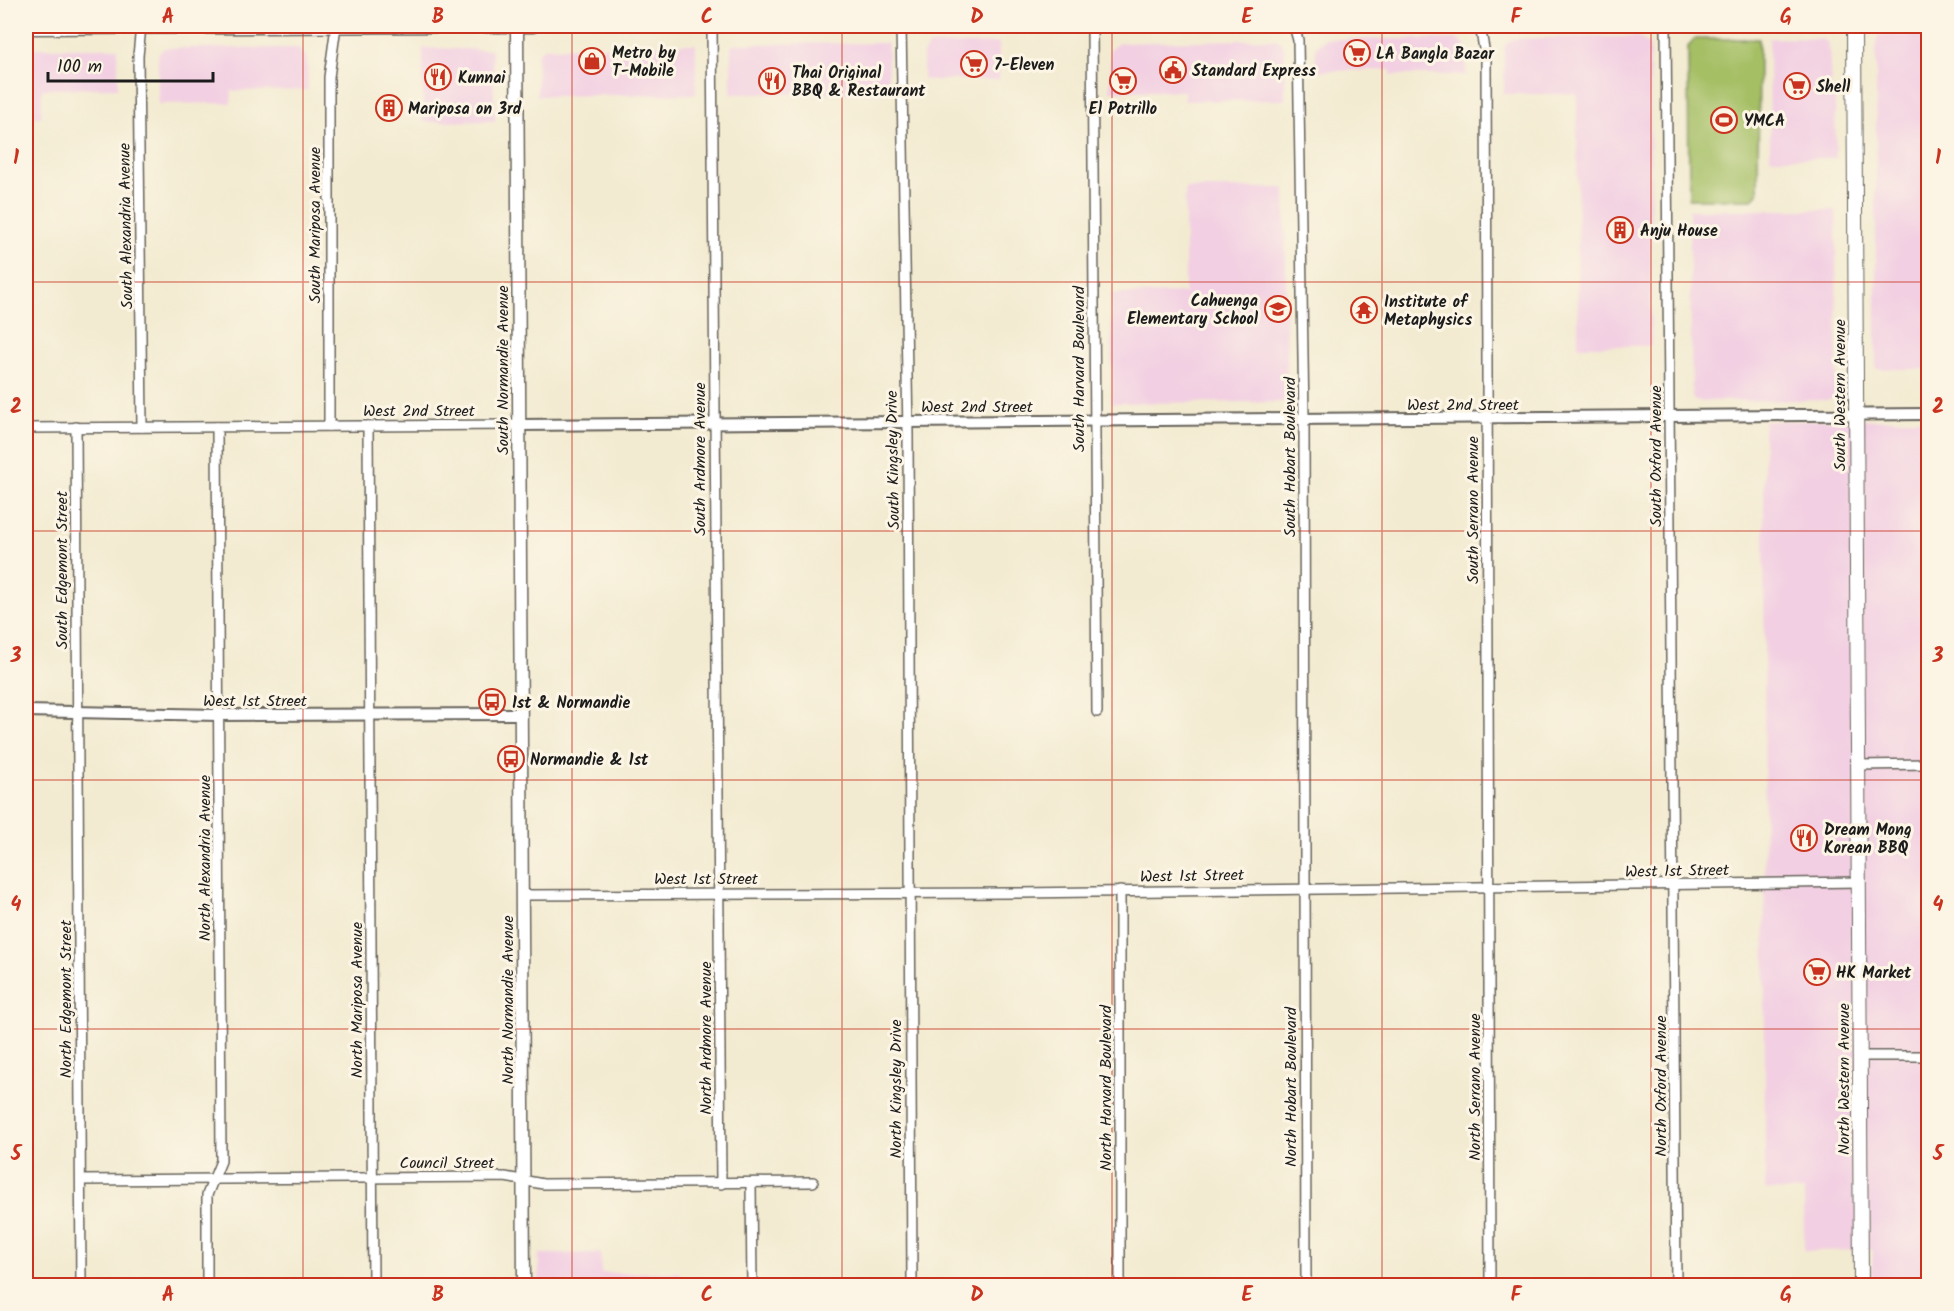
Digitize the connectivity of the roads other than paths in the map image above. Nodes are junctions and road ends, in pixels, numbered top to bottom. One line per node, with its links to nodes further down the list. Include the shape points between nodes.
1 (336, 26): 2 (main road); 13 (main road); 24 (street, South Mariposa Avenue, via 329,77)
2 (455, 26)
3 (486, 26): 4 (main road)
4 (517, 26): 5 (main road); 22 (main road, South Normandie Avenue)
5 (532, 26)
6 (712, 26): 23 (street, South Ardmore Avenue)
7 (901, 26): 21 (street, South Kingsley Drive)
8 (1092, 26): 20 (street, South Harvard Boulevard)
9 (1294, 26): 18 (street, South Hobart Boulevard, via 1298,40)
10 (1480, 26): 19 (street, South Serrano Avenue, via 1486,60)
11 (1666, 26): 17 (street, South Oxford Avenue)
12 (1854, 26): 15 (main road, South Western Avenue)
13 (141, 27): 14 (main road); 26 (street, South Alexandria Avenue, via 138,56)
14 (26, 28)
15 (1855, 414): 16 (street, West 2nd Street); 17 (street, West 2nd Street); 37 (main road, South Western Avenue)
16 (1929, 414)
17 (1670, 416): 19 (street, West 2nd Street); 39 (street, South Oxford Avenue)
18 (1304, 419): 19 (street, West 2nd Street); 20 (street, West 2nd Street); 41 (street, South Hobart Boulevard)
19 (1487, 419): 40 (street, South Serrano Avenue)
20 (1094, 420): 21 (street, West 2nd Street); 31 (street, South Harvard Boulevard)
21 (907, 422): 23 (street, West 2nd Street); 44 (street, South Kingsley Drive)
22 (519, 424): 23 (street, West 2nd Street); 25 (street, West 2nd Street); 34 (main road, South Normandie Avenue)
23 (714, 425): 43 (street, South Ardmore Avenue)
24 (329, 426): 25 (street, West 2nd Street); 27 (street, West 2nd Street)
25 (368, 426): 33 (street)
26 (142, 427): 27 (street, West 2nd Street); 29 (street, West 2nd Street)
27 (217, 427): 35 (street, North Alexandria Avenue)
28 (26, 428): 29 (street, West 2nd Street)
29 (76, 428): 32 (street, South Edgemont Street)
30 (26, 711): 32 (street, West 1st Street)
31 (1097, 712)
32 (77, 713): 35 (street, West 1st Street); 50 (street, North Edgemont Street)
33 (369, 714): 34 (street, West 1st Street); 35 (street, West 1st Street); 48 (street, North Mariposa Avenue)
34 (522, 714): 45 (main road, North Normandie Avenue)
35 (218, 715): 49 (street, North Alexandria Avenue, via 221,1161)
36 (1929, 764): 37 (street)
37 (1859, 765): 38 (main road, North Western Avenue)
38 (1860, 882): 39 (street, West 1st Street); 46 (main road, North Western Avenue)
39 (1674, 885): 40 (street, West 1st Street); 64 (street, North Oxford Avenue)
40 (1488, 888): 41 (street, West 1st Street); 63 (street, North Serrano Avenue)
41 (1304, 889): 42 (street, West 1st Street); 62 (street, North Hobart Boulevard)
42 (1120, 891): 44 (street, West 1st Street); 61 (street, North Harvard Boulevard)
43 (718, 893): 44 (street, West 1st Street); 45 (street, West 1st Street); 53 (street, North Ardmore Avenue)
44 (911, 893): 60 (street, North Kingsley Drive)
45 (523, 895): 51 (main road, North Normandie Avenue)
46 (1860, 1056): 47 (street); 65 (main road, North Western Avenue)
47 (1929, 1056)
48 (372, 1178): 49 (street, Council Street); 51 (street, Council Street); 57 (street, North Mariposa Avenue)
49 (212, 1179): 50 (street, Council Street); 56 (street, North Alexandria Avenue, via 207,1195)
50 (81, 1180): 55 (street, North Edgemont Street)
51 (524, 1180): 53 (street, Council Street, via 543,1184); 58 (main road, North Normandie Avenue)
52 (813, 1182): 54 (street, Council Street)
53 (721, 1184): 54 (street, Council Street)
54 (751, 1184): 59 (street)
55 (81, 1286)
56 (207, 1286)
57 (373, 1286)
58 (524, 1286)
59 (752, 1286)
60 (912, 1286)
61 (1120, 1286)
62 (1306, 1286)
63 (1490, 1286)
64 (1676, 1286)
65 (1861, 1286)

